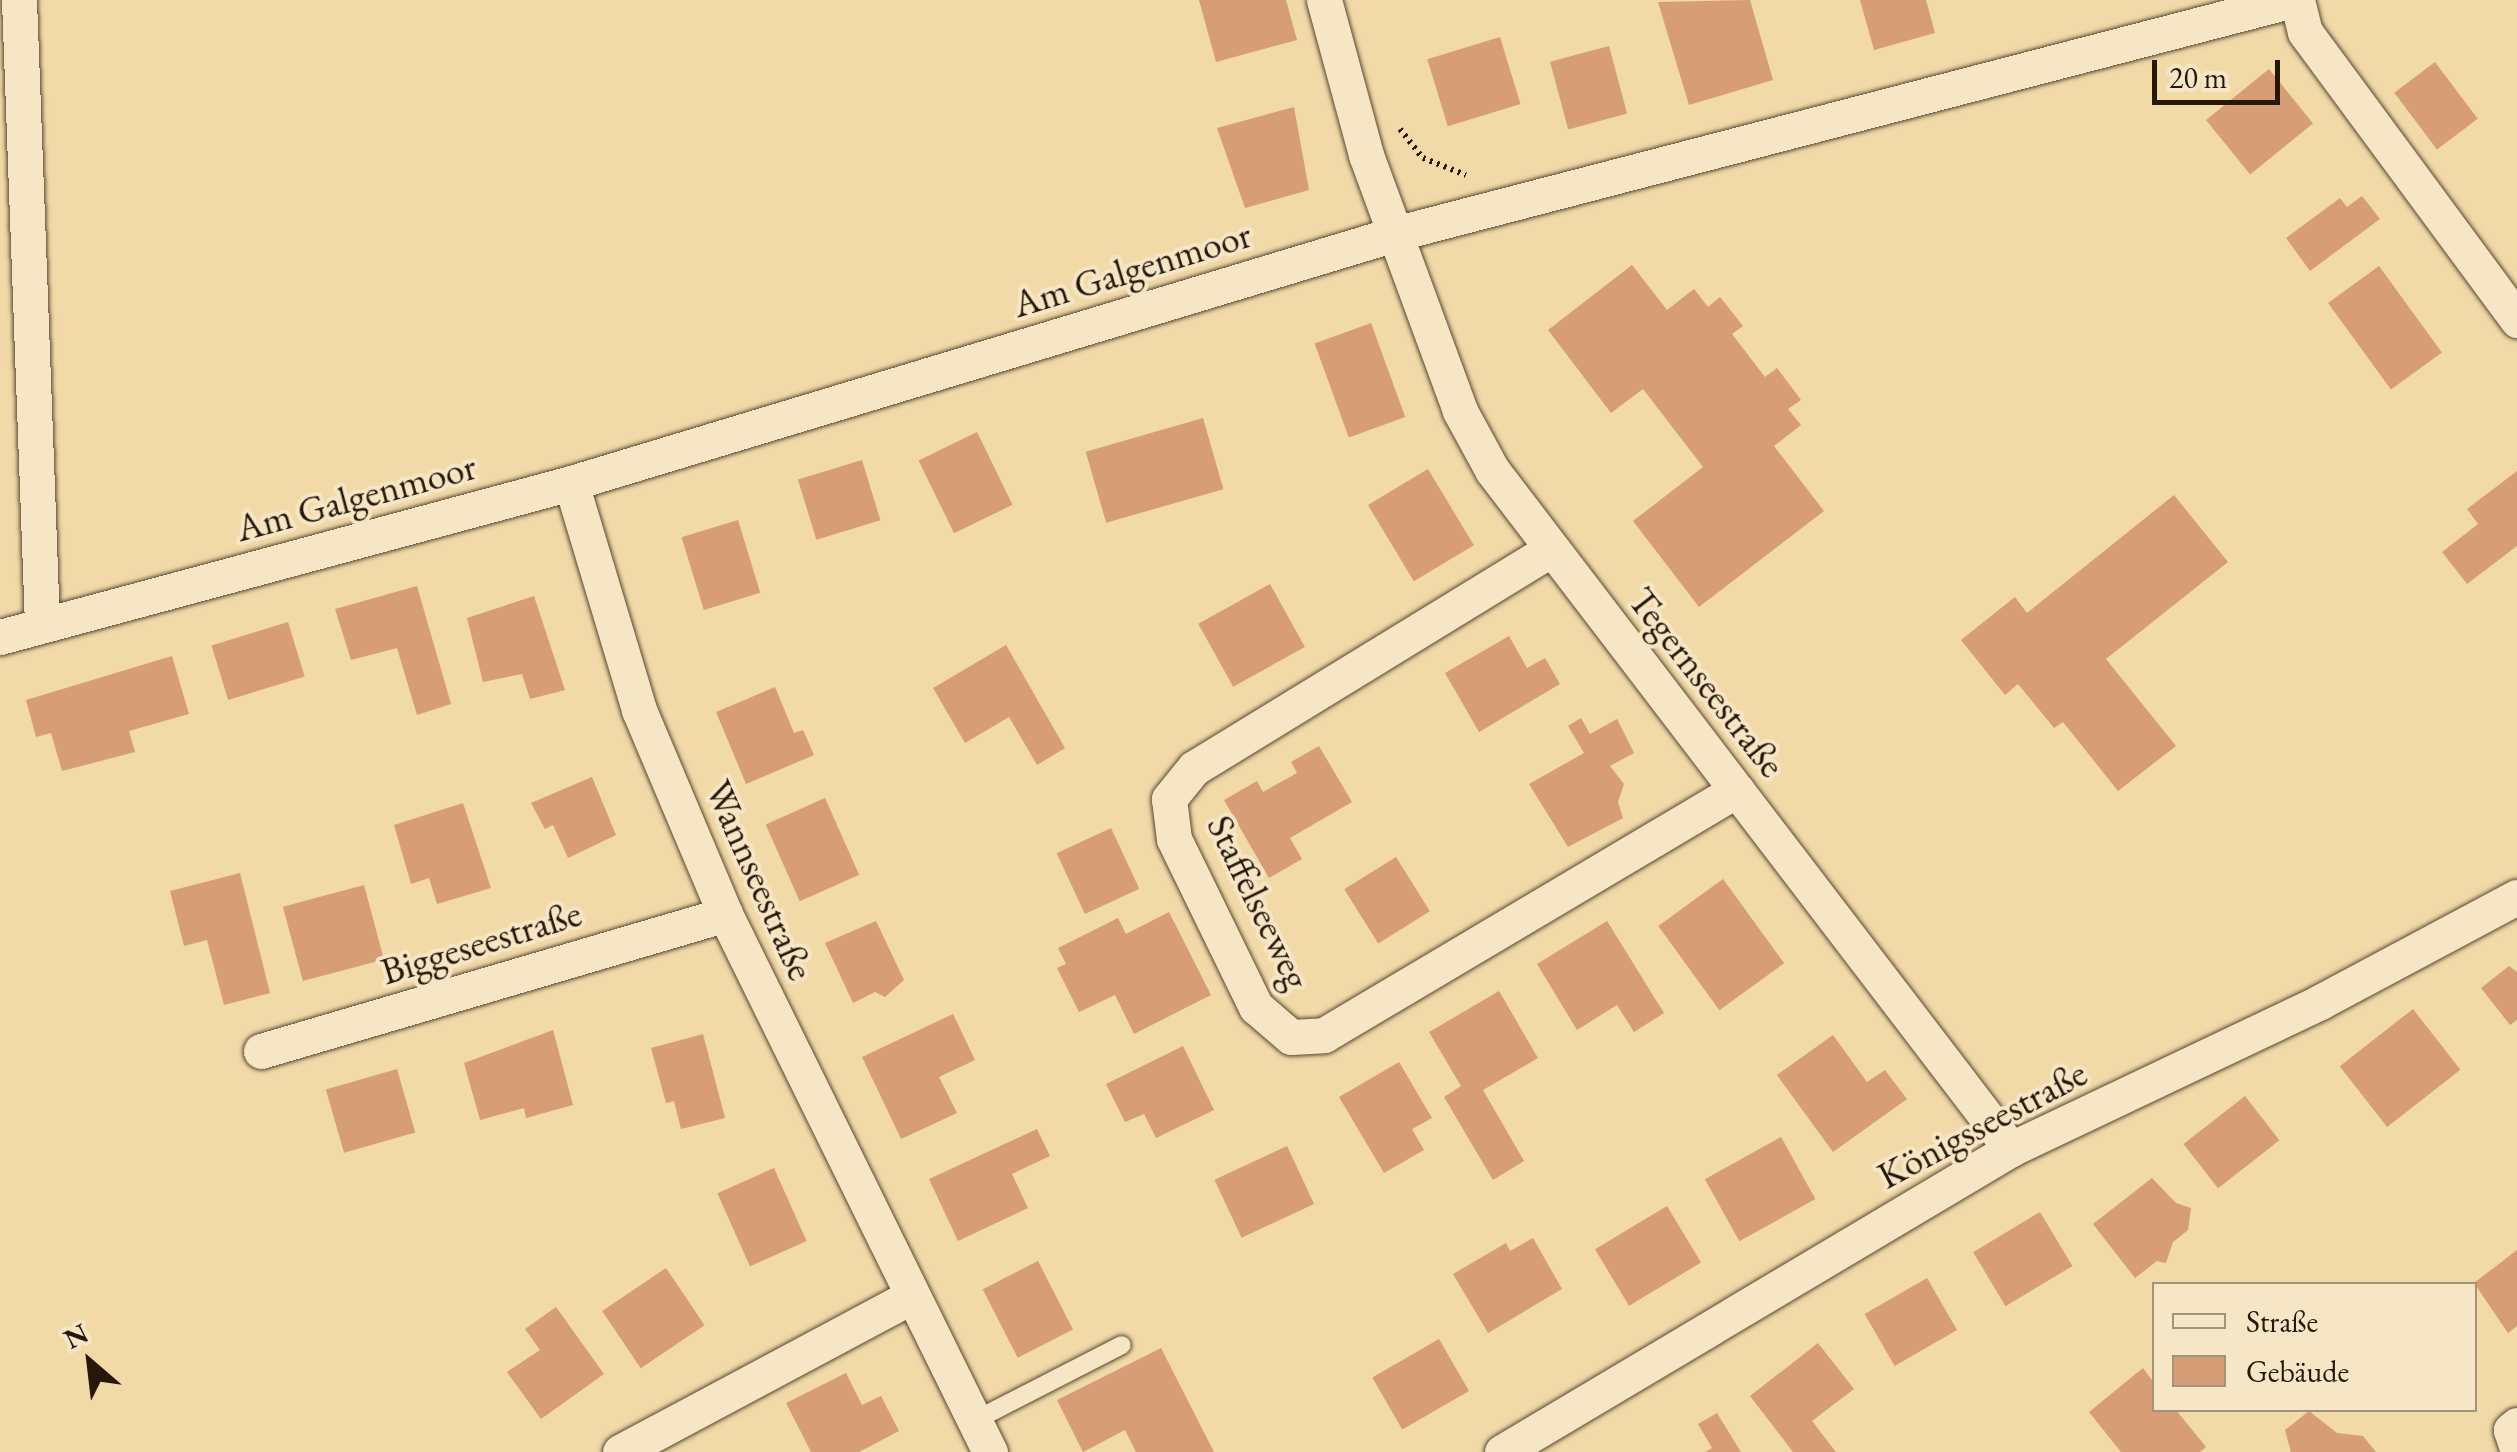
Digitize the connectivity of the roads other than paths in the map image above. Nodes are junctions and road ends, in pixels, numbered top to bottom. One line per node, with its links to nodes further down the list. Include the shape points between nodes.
1 (19, 0): 8 (street)
2 (1324, 0): 4 (street, Tegernseestraße, via 1366,156)
3 (2295, 0): 4 (street, Am Galgenmoor); 5 (street, via 2305,32)
4 (1398, 232): 6 (street, Am Galgenmoor); 7 (street, Tegernseestraße, via 1460,411 1492,470)
5 (2517, 320)
6 (571, 483): 8 (street, Am Galgenmoor); 12 (street, Wannseestraße, via 639,710)
7 (1550, 550): 10 (street, Tegernseestraße); 10 (street, Staffelseeweg, via 1194,768 1169,799 1174,840 1256,1007 1290,1037 1324,1036)
8 (42, 625): 9 (street, Am Galgenmoor)
9 (0, 637)
10 (1736, 790): 14 (street, Tegernseestraße)
11 (2517, 897): 14 (street, Königsseestraße, via 2320,1002)
12 (725, 914): 13 (street, Biggeseestraße); 15 (street, Wannseestraße)
13 (261, 1051)
14 (2011, 1149): 19 (street, Königsseestraße)
15 (910, 1298): 17 (street, Wannseestraße); 21 (street)
16 (1122, 1345): 17 (lane)
17 (974, 1420): 22 (street, Wannseestraße)
18 (2517, 1425): 20 (street, via 2511,1430)
19 (1549, 1441): 23 (street, Königsseestraße)
20 (2517, 1449)
21 (620, 1452)
22 (990, 1452)
23 (1502, 1452)

